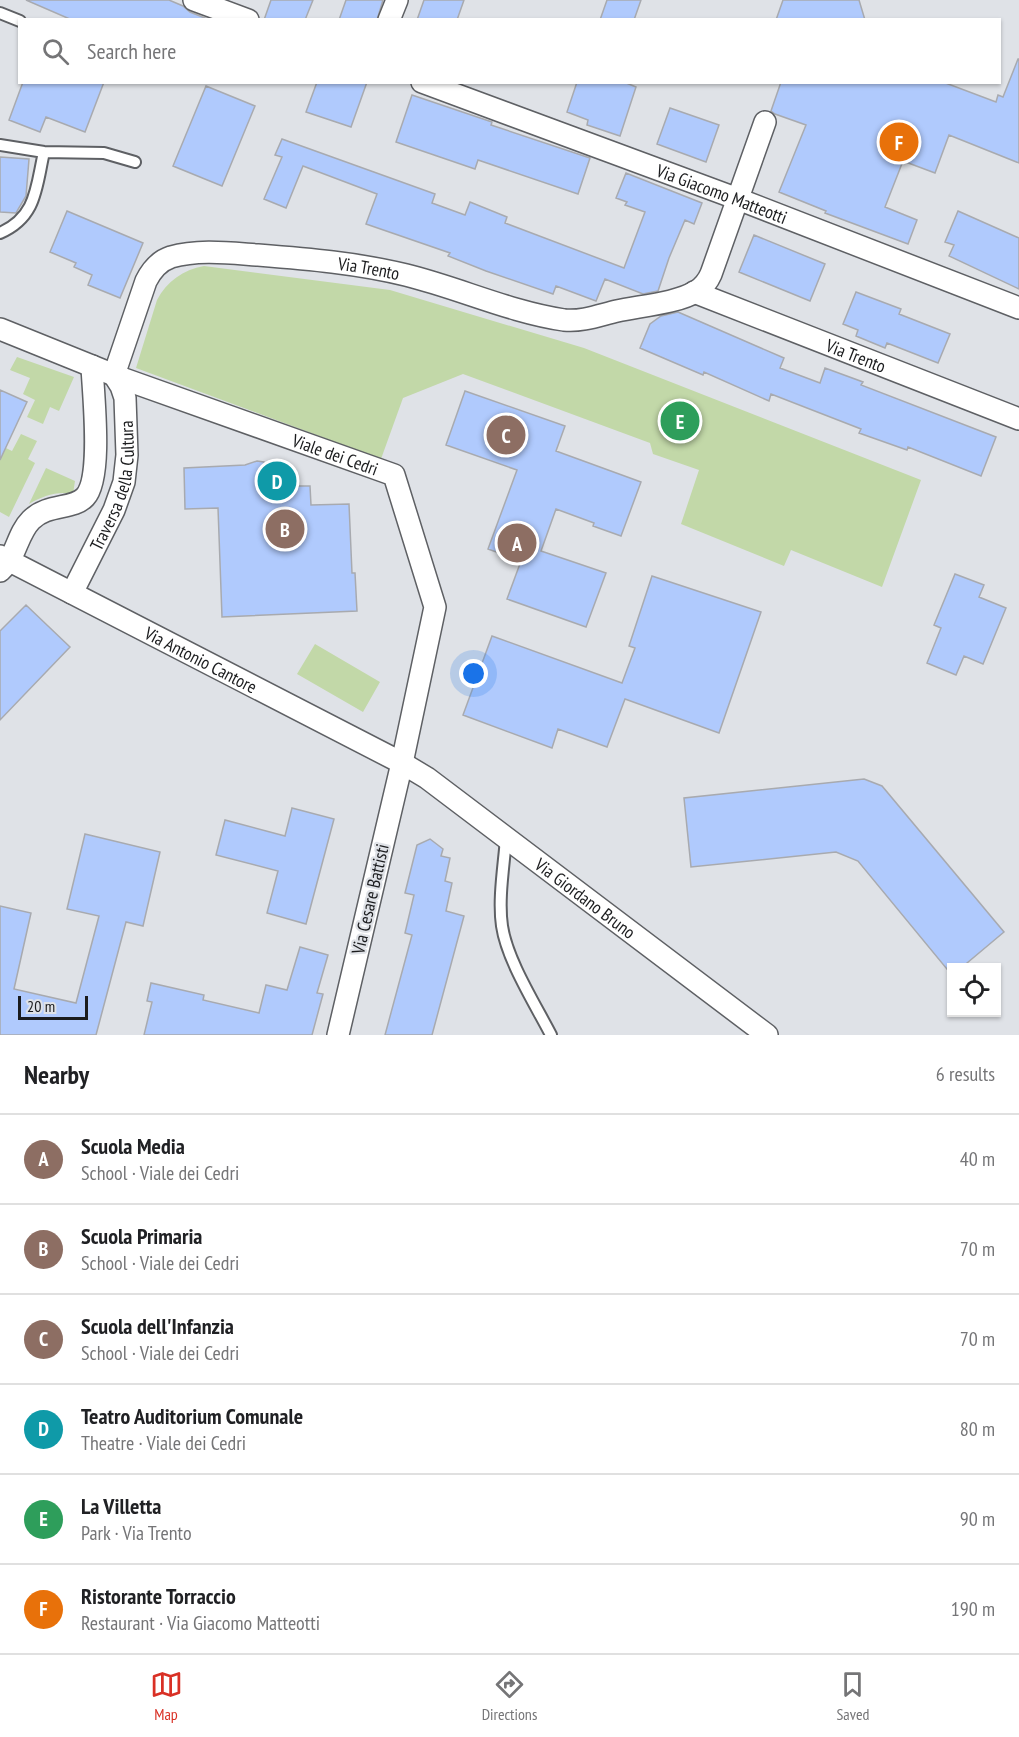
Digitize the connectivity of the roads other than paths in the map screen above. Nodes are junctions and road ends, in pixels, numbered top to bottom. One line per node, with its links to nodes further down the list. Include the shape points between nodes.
1 (194, 0): 4 (street)
2 (397, 0): 5 (street)
3 (0, 13): 6 (lane)
4 (243, 18)
5 (390, 18)
6 (18, 20)
7 (427, 84): 12 (street, Via Giacomo Matteotti)
8 (765, 122): 12 (street)
9 (0, 145): 10 (lane)
10 (44, 152): 11 (lane, via 104,153); 13 (lane, via 29,208 16,224)
11 (135, 162)
12 (738, 199): 14 (street, via 711,274); 15 (street, Via Giacomo Matteotti)
13 (0, 233)
14 (694, 292): 18 (street, Via Trento, via 588,319 566,320 377,268 249,255 180,255 151,270); 19 (street, Via Trento)
15 (1019, 308)
16 (0, 329): 17 (street, Viale dei Cedri)
17 (92, 366): 18 (street, Viale dei Cedri); 20 (street, Traversa della Cultura, via 96,462 91,486 77,503 34,517)
18 (114, 375): 21 (street, Traversa della Cultura, via 125,398 126,473 114,510); 22 (street, Viale dei Cedri, via 394,475 435,607)
19 (1019, 419)
20 (3, 563): 21 (street, Via Antonio Cantore)
21 (72, 593): 22 (street, Via Antonio Cantore)
22 (402, 763): 23 (street, Via Giordano Bruno); 24 (street, Via Cesare Battisti)
23 (506, 837): 25 (lane, via 503,933); 26 (street, Via Giordano Bruno)
24 (338, 1035)
25 (551, 1035)
26 (767, 1035)

